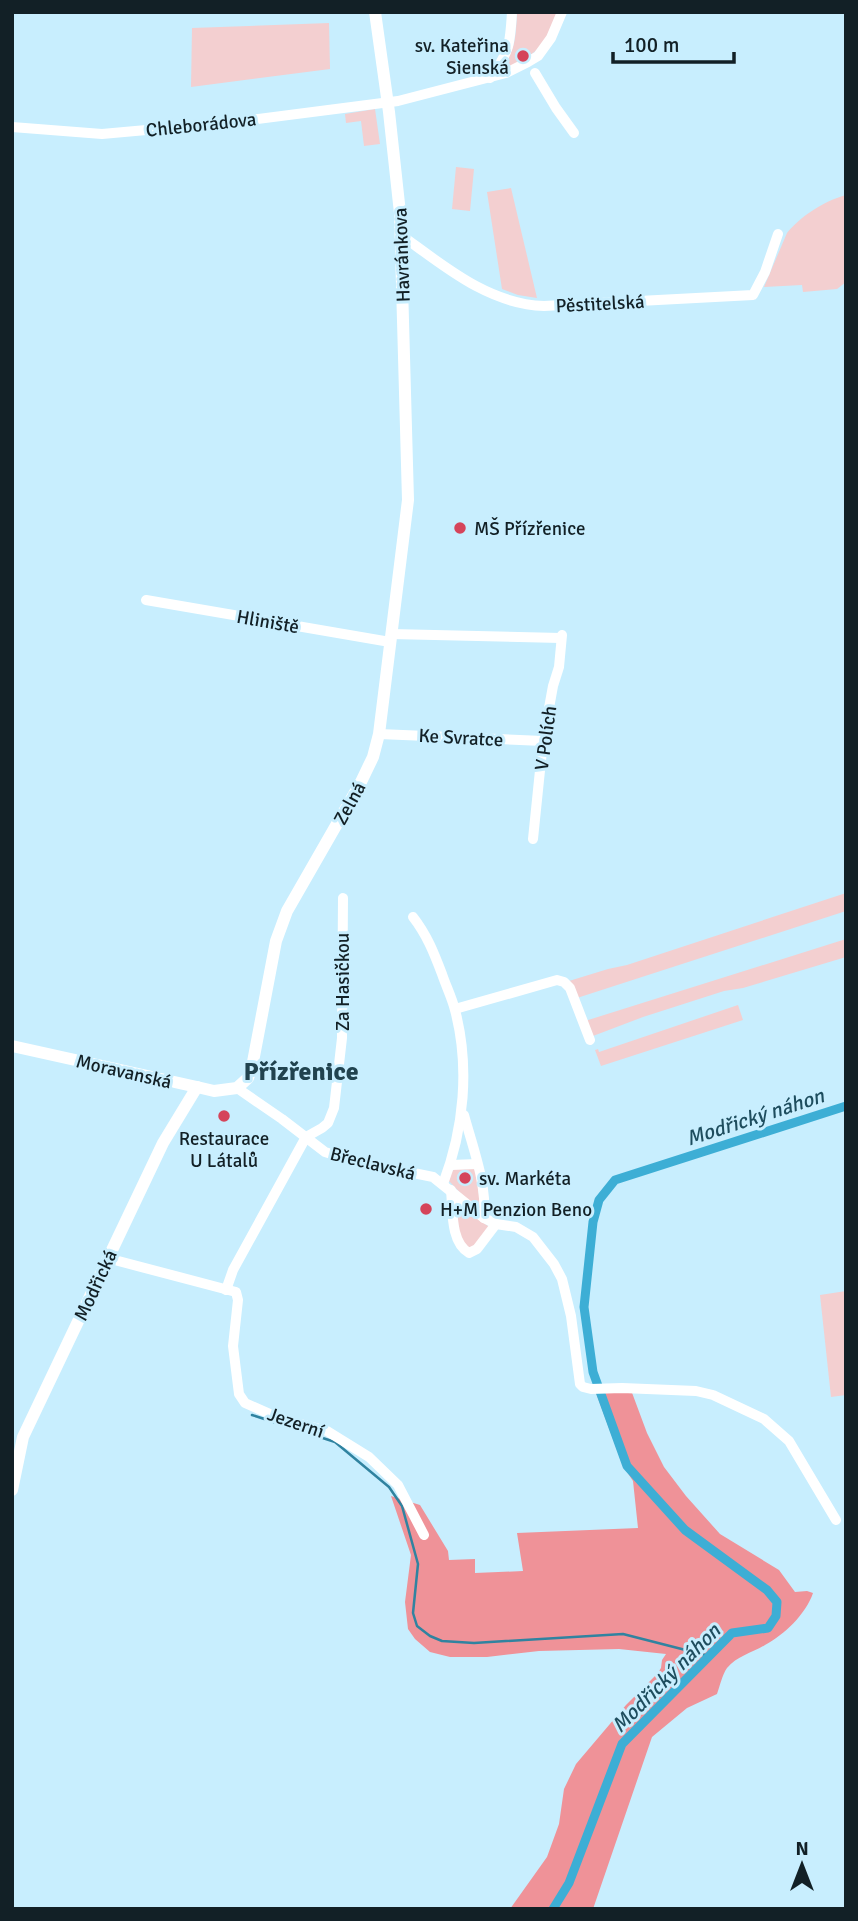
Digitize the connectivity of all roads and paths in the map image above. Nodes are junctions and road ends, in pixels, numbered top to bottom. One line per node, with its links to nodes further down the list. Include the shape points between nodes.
1 (375, 12): 6 (street, Havránkova)
2 (512, 12): 5 (street, via 510,46)
3 (562, 12): 4 (street)
4 (531, 67): 5 (street, Chleborádova); 8 (street)
5 (490, 78): 6 (street, Chleborádova)
6 (388, 103): 7 (street, Chleborádova, via 102,134); 9 (street, Havránkova)
7 (12, 127)
8 (574, 134)
9 (401, 234): 10 (street, Pěstitelská, via 481,289 513,302 544,306 753,295); 11 (street, Havránkova)
10 (778, 234)
11 (408, 500): 13 (street, Zelná)
12 (146, 600): 13 (street, Hliniště)
13 (391, 638): 14 (street, Zelná); 15 (street, V Polích, via 561,637)
14 (379, 734): 15 (street, Ke Svratce); 23 (street, Zelná, via 361,782 286,912 276,941 252,1067)
15 (543, 741): 16 (street, V Polích)
16 (533, 838)
17 (343, 898): 25 (street, Za Hasičkou, via 342,1038 334,1108 328,1123)
18 (413, 917): 19 (street, via 429,940)
19 (455, 1009): 20 (street, via 557,980 570,988); 24 (street, via 464,1074)
20 (590, 1040)
21 (12, 1046): 22 (street, Moravanská)
22 (197, 1087): 23 (street, Moravanská, via 214,1091); 31 (street, Modřická, via 163,1143)
23 (237, 1088): 25 (street, Břeclavská)
24 (463, 1111): 26 (street); 27 (street)
25 (306, 1137): 28 (street, Břeclavská, via 329,1154 433,1177); 32 (street)
26 (477, 1164): 27 (street); 29 (street)
27 (450, 1165): 28 (street)
28 (447, 1187): 29 (street, Břeclavská); 30 (street, via 461,1248 469,1253 477,1249)
29 (484, 1218): 30 (street, Břeclavská)
30 (496, 1224): 34 (street, Břeclavská, via 516,1227 533,1237 554,1264 571,1315 583,1387 696,1391 764,1419 789,1441)
31 (107, 1258): 32 (street); 33 (street, Modřická, via 23,1437)
32 (226, 1290): 35 (street, Jezerní, via 236,1292 238,1300 233,1346 239,1394 245,1403 279,1418 327,1430 369,1457 398,1485)
33 (12, 1490)
34 (836, 1520)
35 (424, 1535)

